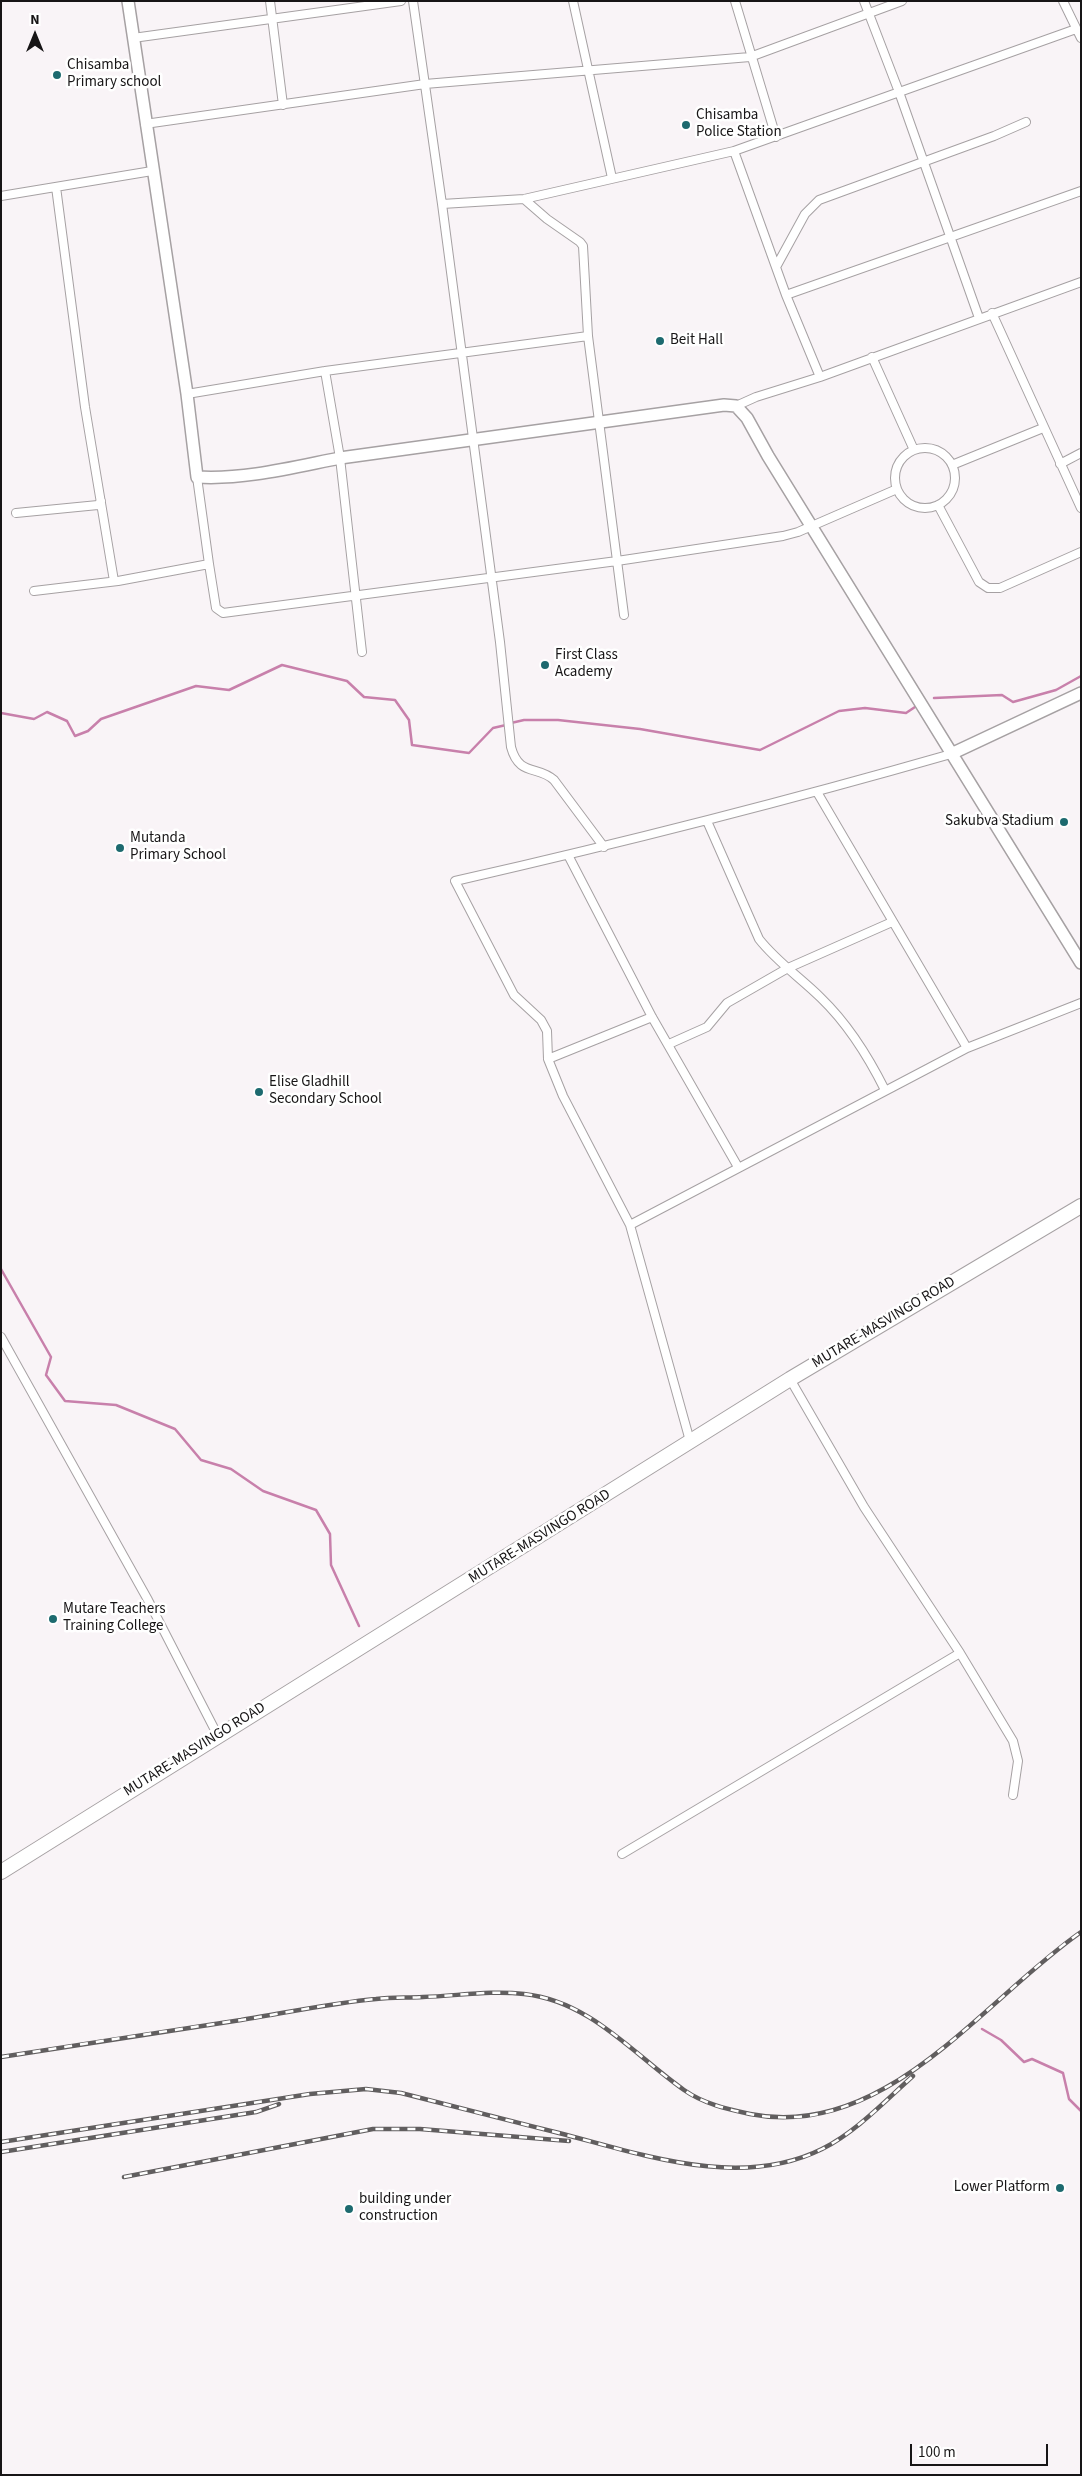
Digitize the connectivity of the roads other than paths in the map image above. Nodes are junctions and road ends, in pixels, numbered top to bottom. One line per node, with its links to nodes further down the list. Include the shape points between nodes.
1 (128, 1): 13 (street)
2 (270, 1): 11 (street)
3 (401, 1): 11 (street)
4 (413, 1): 17 (street)
5 (573, 1): 16 (street)
6 (735, 1): 15 (street)
7 (864, 1): 10 (street)
8 (902, 1): 10 (street)
9 (1063, 1): 12 (street)
10 (869, 13): 15 (street); 18 (street)
11 (272, 20): 13 (street); 19 (street)
12 (1076, 29): 14 (street); 18 (street)
13 (134, 38): 21 (street)
14 (1081, 38)
15 (750, 57): 16 (street); 22 (street)
16 (588, 72): 17 (street); 26 (street)
17 (425, 84): 19 (street); 31 (street)
18 (899, 92): 22 (street); 24 (street)
19 (284, 105): 21 (street)
20 (1026, 122): 24 (street)
21 (145, 124): 25 (street)
22 (776, 137): 23 (street)
23 (734, 151): 26 (street); 33 (street)
24 (923, 163): 32 (street); 33 (street, via 833,194 811,206)
25 (152, 171): 27 (street); 43 (street)
26 (612, 178): 30 (street)
27 (56, 186): 29 (street); 55 (street)
28 (1081, 190): 32 (street)
29 (1, 196)
30 (524, 199): 31 (street); 38 (street, via 583,246)
31 (442, 204): 39 (street)
32 (951, 236): 35 (street); 37 (street)
33 (776, 267): 35 (street)
34 (1081, 282): 36 (street)
35 (786, 295): 42 (street)
36 (992, 313): 37 (street); 46 (street)
37 (979, 318): 40 (street)
38 (588, 336): 39 (street); 45 (street)
39 (461, 354): 41 (street); 47 (street)
40 (872, 357): 42 (street); 48 (street)
41 (325, 371): 43 (street); 50 (street)
42 (820, 377): 44 (street, via 756,396)
43 (187, 394): 53 (street)
44 (736, 406): 45 (street); 59 (street, via 747,418)
45 (601, 422): 47 (street); 61 (street)
46 (1043, 428): 51 (street); 52 (street)
47 (474, 441): 50 (street); 63 (street)
48 (914, 450): 52 (street, via 940,452); 54 (street, via 900,461 896,469)
49 (1081, 453): 51 (street)
50 (340, 458): 53 (street, via 223,477); 66 (street)
51 (1060, 464): 57 (street)
52 (952, 465): 56 (street, via 954,485)
53 (197, 477): 62 (street)
54 (897, 490): 56 (street, via 914,505); 59 (street)
55 (101, 501): 58 (street, via 98,505); 64 (street)
56 (938, 505): 60 (street, via 979,582 988,588 1000,588)
57 (1081, 508)
58 (16, 513)
59 (811, 525): 61 (street, via 783,536); 70 (street)
60 (1081, 552)
61 (617, 561): 63 (street); 67 (street)
62 (209, 564): 64 (street); 66 (street, via 216,608 223,613)
63 (490, 576): 66 (street); 73 (street, via 515,759 528,771 550,776)
64 (114, 581): 65 (street)
65 (34, 591)
66 (356, 594): 68 (street)
67 (624, 615)
68 (362, 652)
69 (1081, 692): 70 (street)
70 (951, 754): 71 (street); 76 (street)
71 (817, 792): 72 (street); 75 (street)
72 (707, 821): 73 (street); 77 (street, via 759,939)
73 (604, 847): 74 (street)
74 (568, 855): 79 (street); 82 (street, via 455,881 514,995 541,1020 547,1031)
75 (892, 922): 77 (street); 81 (street)
76 (1081, 964)
77 (788, 968): 80 (street, via 727,1003 707,1027); 83 (street, via 845,1025 866,1053)
78 (1081, 1003): 81 (street)
79 (652, 1017): 80 (street); 82 (street)
80 (669, 1044): 84 (street)
81 (967, 1048): 83 (street)
82 (548, 1059): 86 (street, via 563,1096)
83 (885, 1090): 84 (street, via 800,1138)
84 (738, 1167): 86 (street)
85 (1081, 1206): 88 (highway, MUTARE-MASVINGO ROAD)
86 (630, 1225): 89 (street)
87 (1, 1337): 91 (street, via 148,1600)
88 (790, 1379): 89 (highway, MUTARE-MASVINGO ROAD); 90 (street, via 864,1507)
89 (690, 1441): 91 (highway, MUTARE-MASVINGO ROAD)
90 (960, 1653): 92 (street, via 1013,1741 1018,1761); 93 (street)
91 (218, 1736): 94 (highway, MUTARE-MASVINGO ROAD)
92 (1013, 1795)
93 (622, 1854)
94 (1, 1872)

